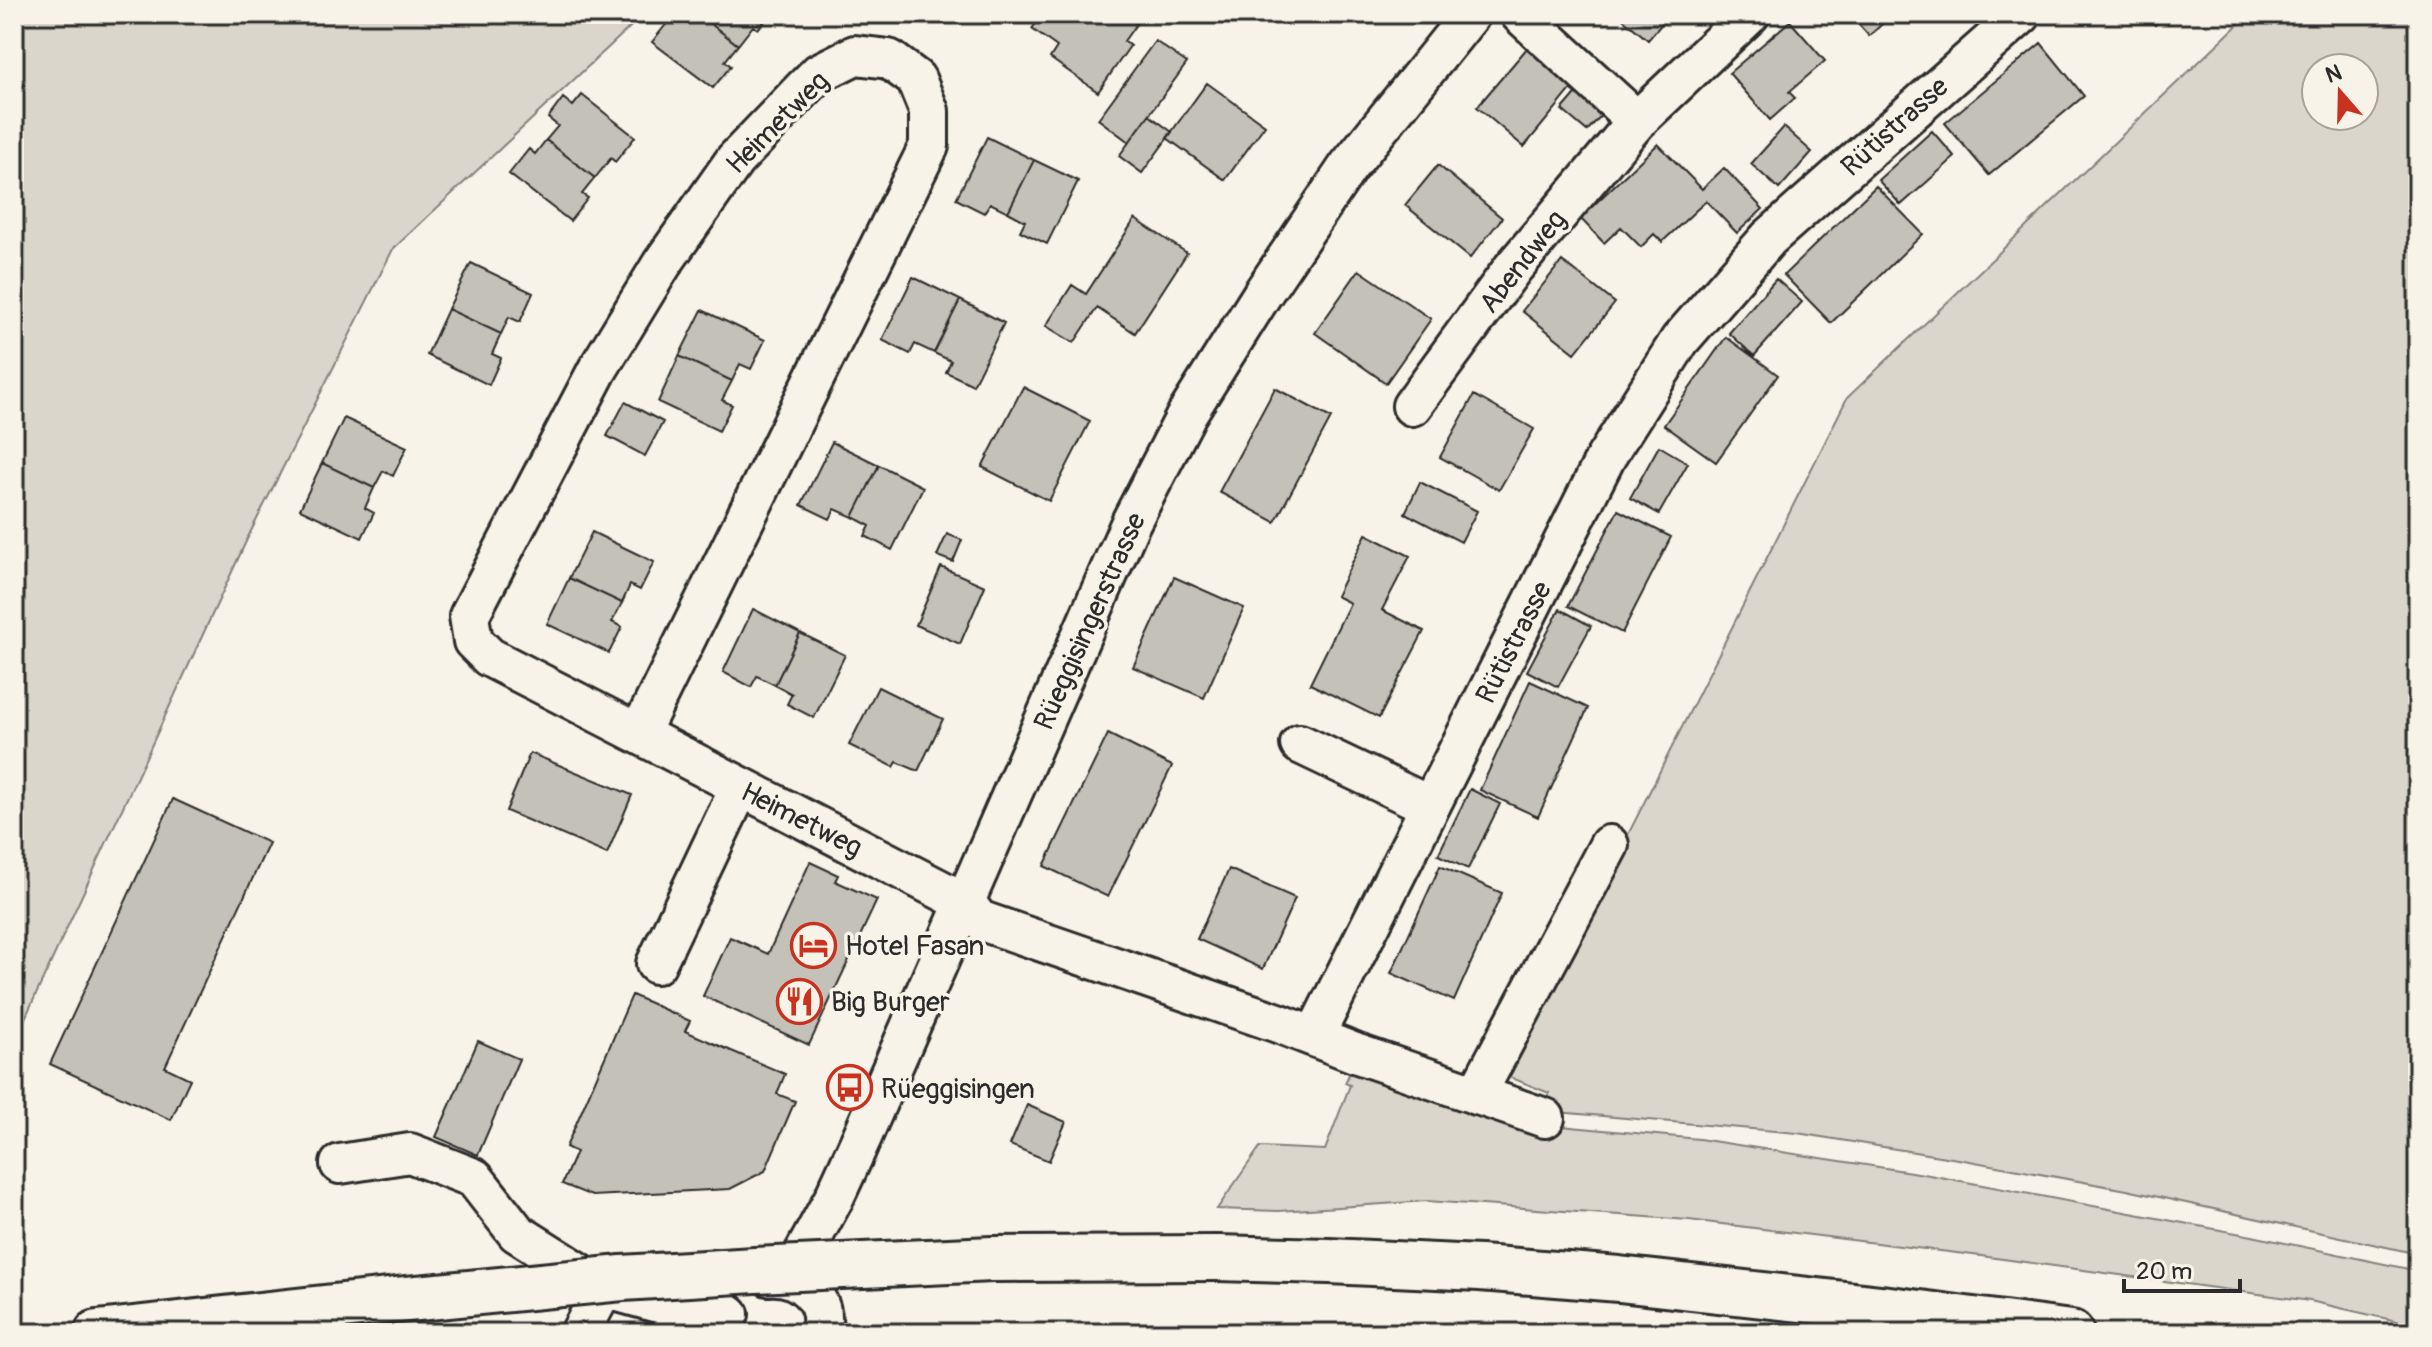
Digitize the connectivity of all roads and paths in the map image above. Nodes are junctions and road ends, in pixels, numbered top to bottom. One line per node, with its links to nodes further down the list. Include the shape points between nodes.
1 (1471, 14): 12 (street, Rüeggisingerstrasse, via 1348,167 1187,414 1131,522)
2 (1520, 14): 5 (street)
3 (1750, 14): 5 (street, Abendweg)
4 (2022, 14): 10 (street, Rütistrasse, via 1769,238 1680,340 1606,457)
5 (1637, 121): 6 (street, Abendweg, via 1513,268)
6 (1412, 406)
7 (639, 734): 7 (street, Heimetweg, via 929,146 929,111 916,79 889,59 855,55 819,73 735,160 598,369 469,616 473,641 489,657); 9 (street, Heimetweg)
8 (1300, 744): 10 (street)
9 (740, 787): 12 (street, Heimetweg); 13 (street)
10 (1430, 806): 14 (street, Rütistrasse)
11 (1609, 845): 15 (street)
12 (966, 903): 14 (street, via 979,920); 18 (street, Rüeggisingerstrasse, via 834,1198)
13 (656, 964)
14 (1314, 1037): 15 (street)
15 (1476, 1095): 16 (street)
16 (1545, 1118)
17 (340, 1164): 19 (street, via 410,1153 474,1178 517,1233)
18 (791, 1277): 20 (street, via 771,1275 752,1281 737,1295); 23 (street, via 815,1296)
19 (604, 1288): 20 (street); 22 (street)
20 (729, 1323)
21 (97, 1333): 24 (highway, bridge, via 397,1300 755,1270 992,1259 1218,1258 1619,1279)
22 (580, 1333)
23 (821, 1333)
24 (2071, 1333)

